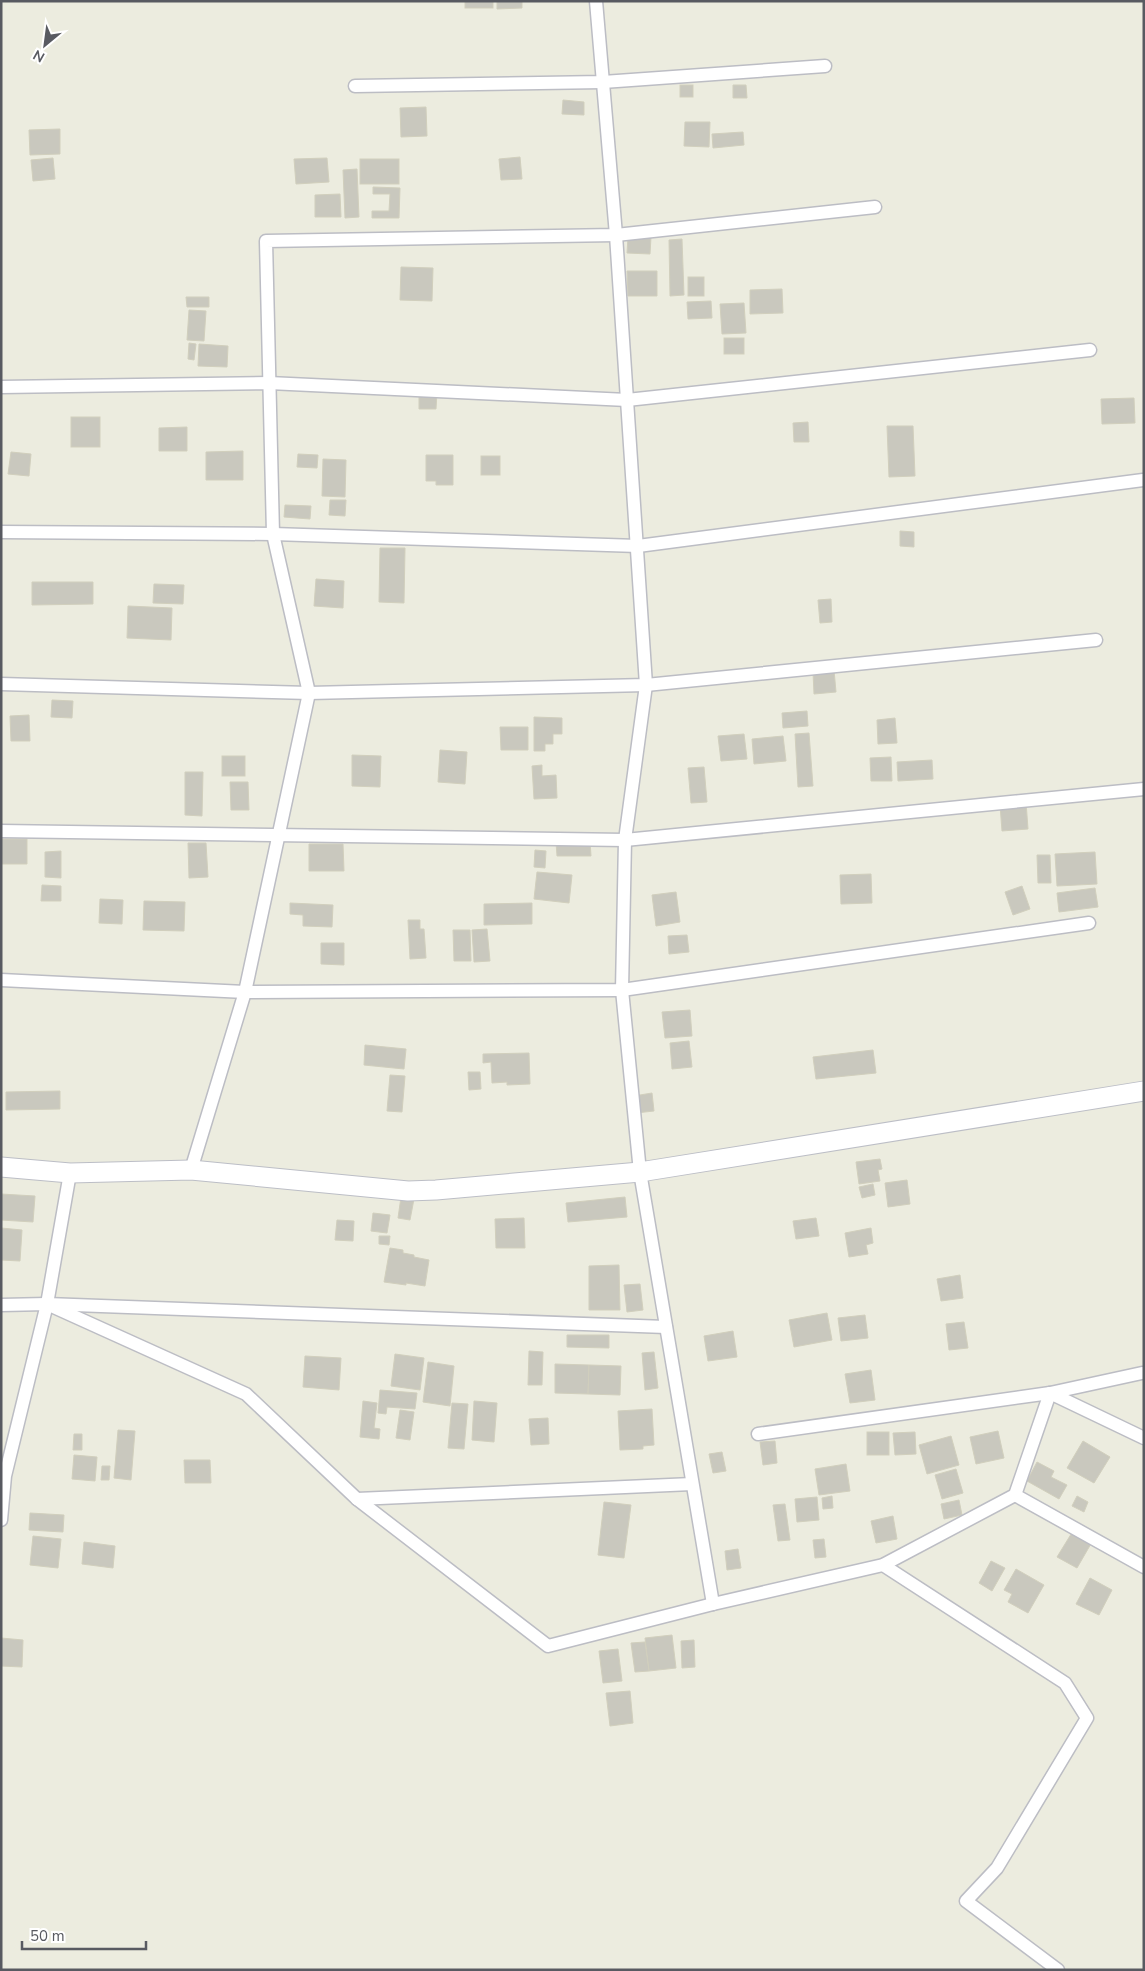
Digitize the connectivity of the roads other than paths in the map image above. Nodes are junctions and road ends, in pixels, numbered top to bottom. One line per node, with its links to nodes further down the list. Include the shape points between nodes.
1 (596, 1): 3 (street)
2 (825, 66): 3 (street)
3 (603, 82): 4 (street); 6 (street)
4 (356, 86)
5 (875, 207): 6 (street)
6 (616, 235): 8 (street, via 266,241); 10 (street)
7 (1090, 350): 10 (street)
8 (269, 383): 9 (street); 10 (street); 13 (street)
9 (1, 387)
10 (627, 400): 14 (street)
11 (1143, 480): 14 (street)
12 (1, 532): 13 (street)
13 (273, 534): 14 (street); 18 (street)
14 (638, 546): 17 (street)
15 (1096, 640): 17 (street)
16 (1, 684): 18 (street)
17 (646, 685): 18 (street); 22 (street)
18 (310, 693): 21 (street)
19 (1144, 789): 22 (street)
20 (1, 831): 21 (street)
21 (280, 834): 22 (street); 26 (street)
22 (626, 840): 25 (street)
23 (1089, 923): 25 (street)
24 (1, 980): 26 (street)
25 (622, 990): 26 (street); 30 (street)
26 (246, 992): 29 (street)
27 (1144, 1091): 30 (main road)
28 (1, 1167): 31 (main road)
29 (191, 1170): 30 (main road, via 408,1192); 31 (main road)
30 (640, 1172): 34 (street)
31 (70, 1173): 32 (street)
32 (47, 1304): 33 (street); 34 (street); 41 (street, via 246,1394); 42 (street, via 5,1476)
33 (1, 1306)
34 (666, 1327): 39 (street)
35 (1142, 1374): 36 (street)
36 (1050, 1393): 37 (street); 38 (street); 40 (street)
37 (758, 1434)
38 (1144, 1438)
39 (692, 1484): 41 (street); 45 (street)
40 (1015, 1494): 43 (street); 44 (street)
41 (357, 1499): 45 (street, via 548,1646)
42 (1, 1520)
43 (883, 1565): 45 (street); 46 (street, via 1065,1683 1087,1718 997,1868 966,1901)
44 (1144, 1568)
45 (713, 1604)
46 (1058, 1970)

